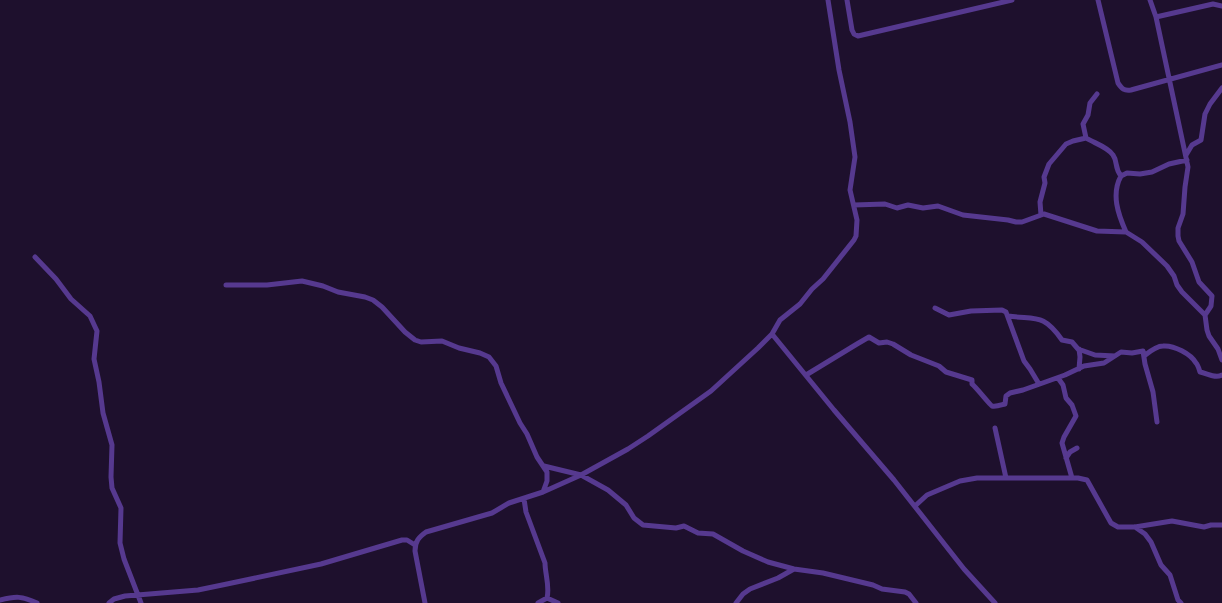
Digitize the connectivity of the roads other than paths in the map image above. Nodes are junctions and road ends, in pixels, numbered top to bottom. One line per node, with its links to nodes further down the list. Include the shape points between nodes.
1 (828, 0): 15 (street, via 855,152 850,190)
2 (846, 0): 3 (street, via 852,30 858,36)
3 (1012, 0)
4 (1098, 0): 9 (street, via 1118,83 1122,89 1126,91)
5 (1150, 0): 7 (street)
6 (1222, 6): 7 (street, via 1213,4)
7 (1156, 17): 9 (street)
8 (1222, 65): 9 (street)
9 (1168, 79): 13 (street)
10 (1222, 88): 13 (street, via 1205,114 1201,140 1194,143)
11 (1097, 94): 12 (street, via 1090,103 1083,124)
12 (1086, 138): 14 (street, via 1114,156 1116,171); 16 (street, via 1066,144 1049,164 1040,202)
13 (1186, 157): 14 (street, via 1152,172 1127,173); 21 (street, via 1188,172 1178,236 1199,282 1212,296 1211,306)
14 (1120, 176): 17 (street, via 1115,200)
15 (854, 205): 16 (street, via 885,204 897,208 908,205 922,208 938,206 963,215 1016,222); 23 (street, via 857,220 854,240 823,280 780,320)
16 (1041, 215): 17 (street, via 1049,215 1097,231)
17 (1126, 232): 21 (street, via 1142,242 1167,266 1182,292)
18 (35, 257): 48 (street, via 56,278 71,299 90,316 97,330 94,359 103,413 112,445 112,488 121,508 120,543)
19 (226, 285): 37 (street, via 267,285 302,281 365,297 382,307 415,340 442,341 489,357 496,366 501,383 537,457)
20 (935, 308): 22 (street, via 949,314 1002,310)
21 (1206, 315): 27 (street, via 1209,336)
22 (1008, 316): 24 (street, via 1043,320 1062,340 1072,342); 32 (street, via 1024,361)
23 (772, 334): 29 (street); 38 (street, via 742,364 694,403 628,449)
24 (1079, 349): 25 (street, via 1095,355); 28 (street)
25 (1115, 356): 26 (street, via 1121,352 1143,350); 28 (street, via 1104,363)
26 (1144, 356): 30 (street, via 1160,346 1173,348 1190,356 1200,372 1214,377); 33 (street)
27 (1222, 360)
28 (1079, 369): 31 (street)
29 (806, 375): 32 (street, via 869,338 879,343 893,344 939,366 946,372 972,380 972,384 989,405 1005,404 1006,396); 43 (street)
30 (1222, 375)
31 (1058, 378): 32 (street); 36 (street, via 1076,416 1062,443)
32 (1039, 384)
33 (1157, 422)
34 (995, 428): 39 (street)
35 (1077, 448): 36 (street)
36 (1066, 458): 40 (street)
37 (544, 466): 38 (street); 41 (street, via 548,476)
38 (581, 475): 41 (street); 47 (street, via 608,490 626,505 634,518 643,525 676,528 684,526 698,533 713,534 743,551)
39 (1006, 478): 40 (street); 43 (street, via 960,480 927,495)
40 (1072, 478): 45 (street, via 1087,480 1114,526)
41 (543, 492): 42 (street)
42 (524, 499): 46 (street, via 492,513 426,532); 49 (street, via 526,512 545,563)
43 (915, 506): 59 (street, via 964,569)
44 (1222, 525): 45 (street, via 1204,527 1172,522)
45 (1136, 527): 60 (street, via 1146,534 1151,542 1161,565 1170,575)
46 (415, 545): 48 (street, via 402,540 322,564 198,590); 54 (street)
47 (794, 570): 57 (street, via 750,589); 58 (street, via 823,573 882,589 904,592)
48 (138, 596): 52 (street, via 125,596); 53 (street)
49 (547, 598): 55 (street); 56 (street)
50 (0, 600): 51 (street, via 14,596)
51 (37, 603)
52 (109, 603)
53 (141, 603)
54 (425, 603)
55 (538, 603)
56 (558, 603)
57 (736, 603)
58 (916, 603)
59 (995, 603)
60 (1181, 603)

